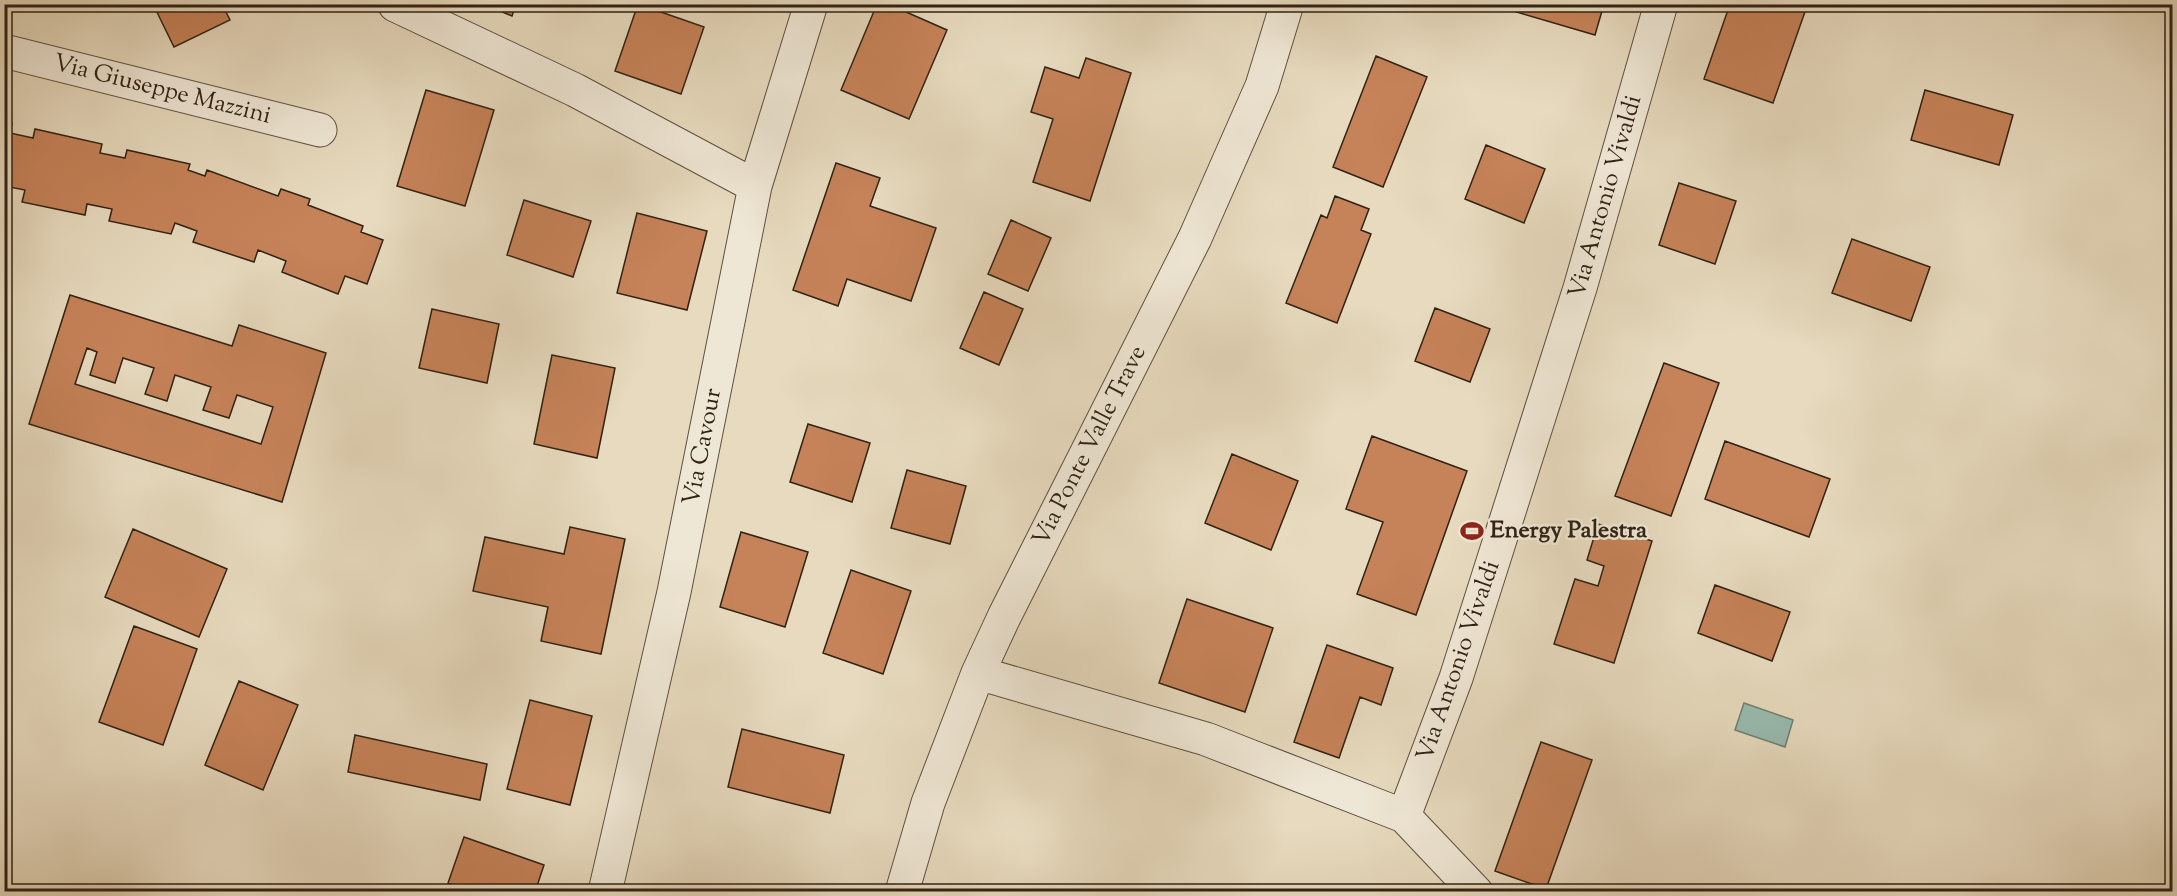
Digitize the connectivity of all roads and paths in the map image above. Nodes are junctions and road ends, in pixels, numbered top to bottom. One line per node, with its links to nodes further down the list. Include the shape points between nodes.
1 (810, 4): 7 (street, Via Cavour)
2 (1287, 4): 8 (street, Via Ponte Valle Trave, via 1262,86 1195,238)
3 (1661, 4): 9 (street, Via Antonio Vivaldi, via 1573,311 1456,678)
4 (395, 5): 7 (street, via 575,90)
5 (4, 51): 6 (street, Via Giuseppe Mazzini)
6 (320, 130)
7 (755, 186): 10 (street, Via Cavour, via 674,592)
8 (978, 673): 9 (street, via 1206,739); 11 (street, Via Ponte Valle Trave, via 928,803)
9 (1404, 816): 12 (street)
10 (605, 891)
11 (902, 891)
12 (1476, 891)

